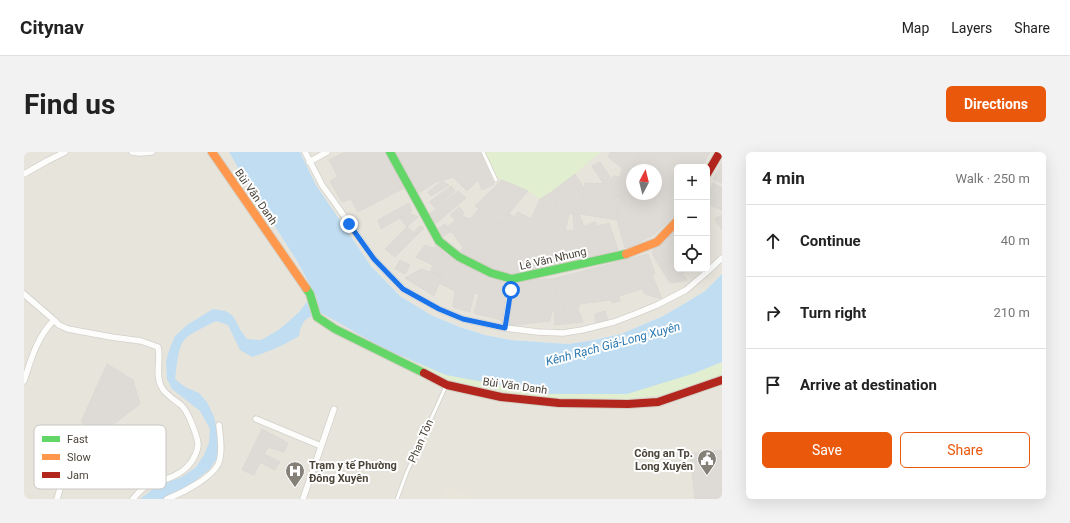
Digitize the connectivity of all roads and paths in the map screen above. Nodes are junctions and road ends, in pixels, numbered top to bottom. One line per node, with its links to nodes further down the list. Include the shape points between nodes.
1 (65, 152): 12 (street)
2 (132, 152): 3 (street)
3 (152, 152)
4 (212, 152): 22 (street, Bùi Văn Danh, via 310,294 318,317 334,329)
5 (305, 152): 10 (street)
6 (328, 152): 10 (street)
7 (390, 152): 16 (street, Lê Văn Nhung, via 439,241 459,257 491,273)
8 (483, 152): 13 (lane)
9 (720, 152): 11 (street)
10 (309, 162): 19 (street, via 322,185 374,259 403,289 463,319)
11 (710, 169)
12 (24, 174)
13 (496, 180)
14 (674, 224): 16 (street, Lê Văn Nhung, via 657,242 629,253)
15 (722, 258): 19 (street, via 686,290 614,322 563,333)
16 (512, 279): 19 (street)
17 (24, 294): 18 (street)
18 (54, 320): 21 (street, via 42,334); 27 (street, via 68,329 142,341 158,347 161,387 188,415 198,444 188,467)
19 (505, 328)
20 (722, 380): 22 (street, Bùi Văn Danh, via 658,402 628,404 559,403 508,398)
21 (24, 381)
22 (447, 385): 34 (lane, Phan Tôn)
23 (334, 409): 26 (street)
24 (256, 419): 26 (street)
25 (219, 424): 32 (street, via 221,441 220,461 217,466 198,483)
26 (321, 446): 33 (street)
27 (166, 479)
28 (60, 489): 30 (street)
29 (143, 489): 31 (street)
30 (57, 499)
31 (134, 499)
32 (167, 499)
33 (303, 499)
34 (397, 499)

